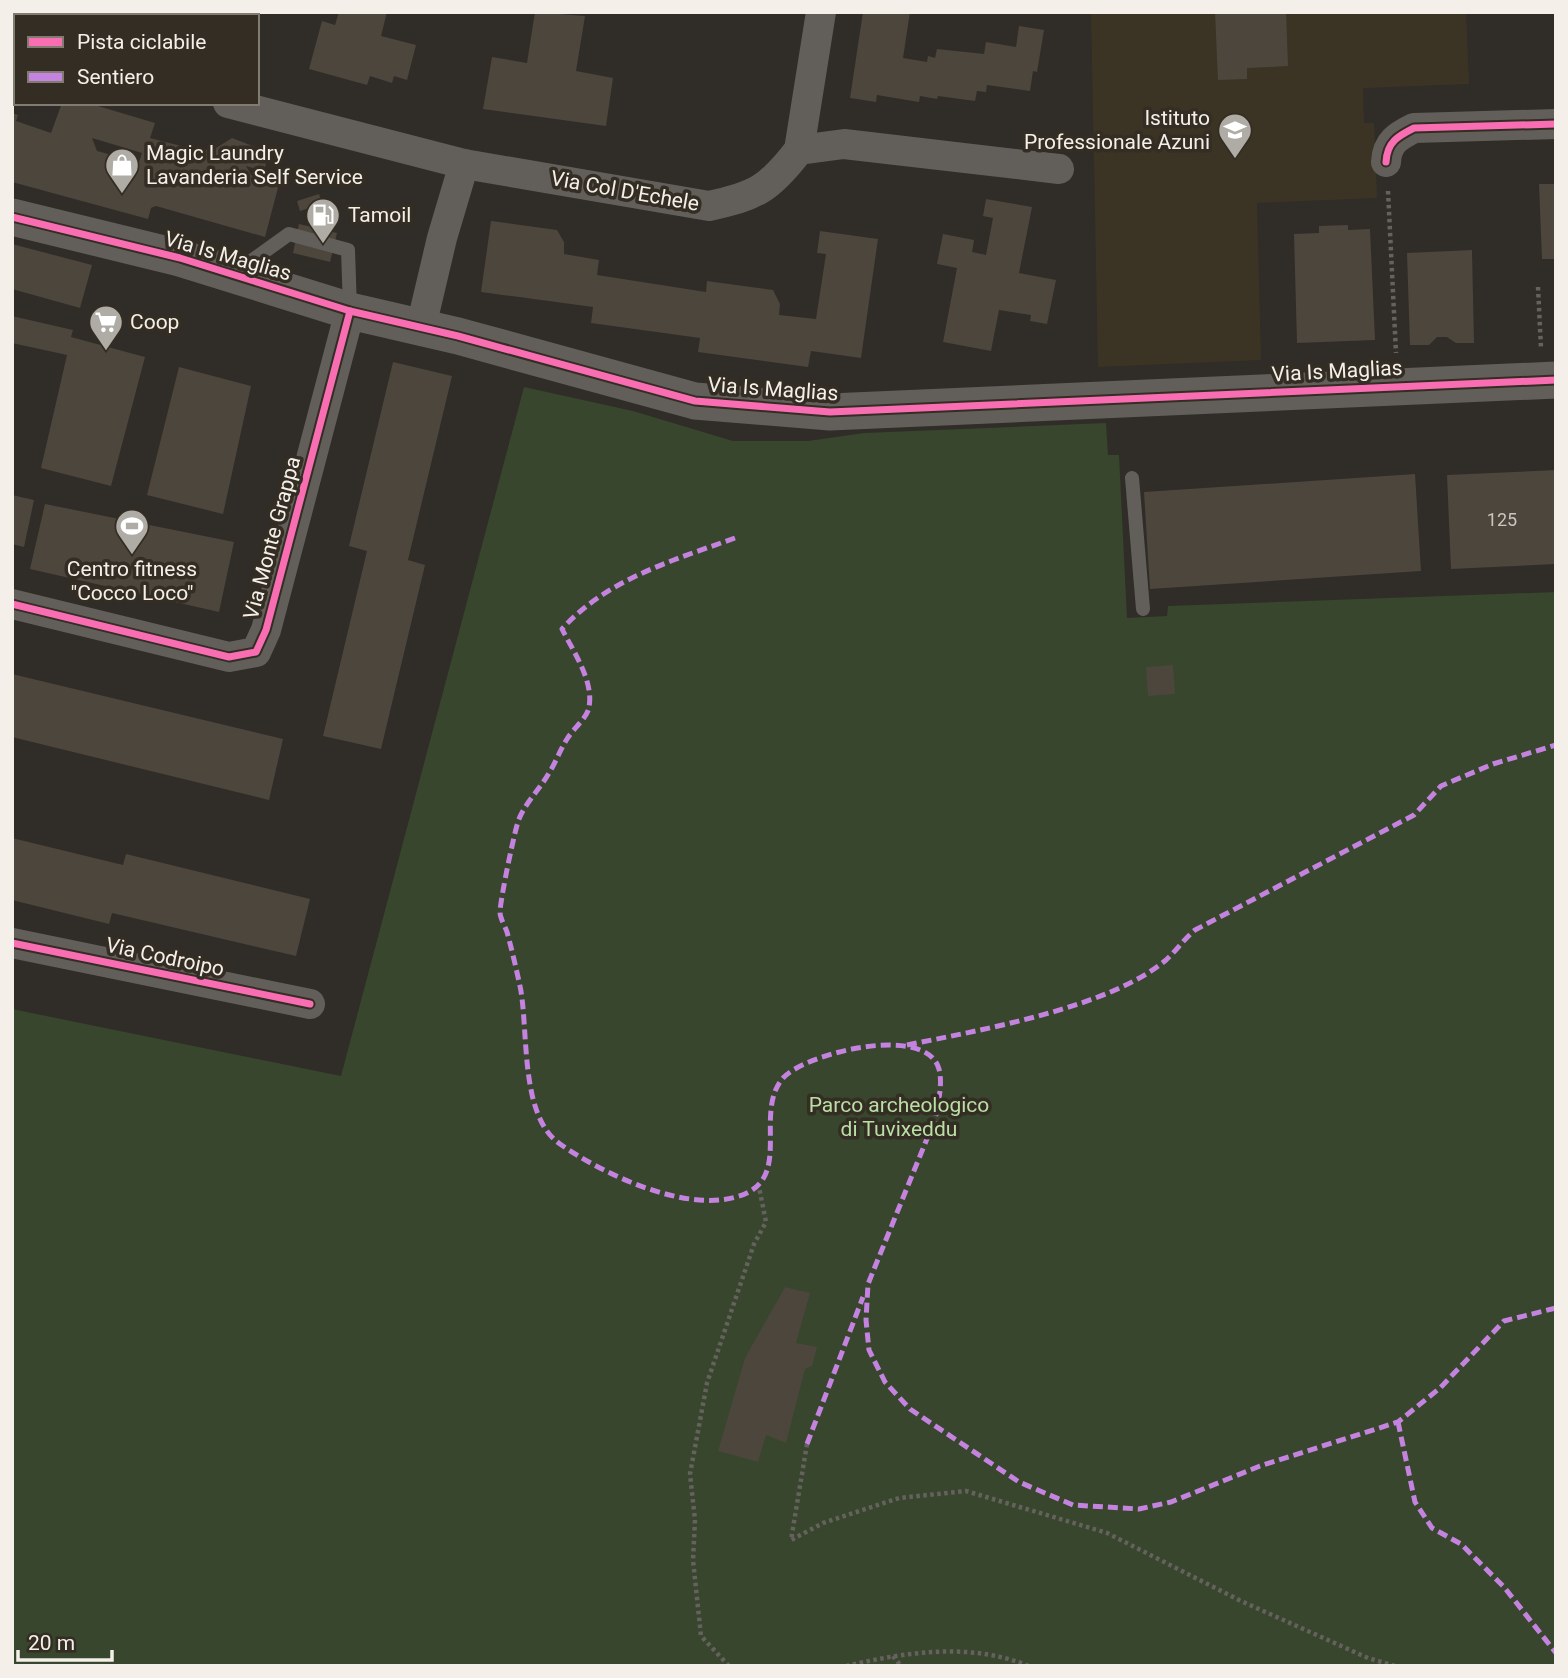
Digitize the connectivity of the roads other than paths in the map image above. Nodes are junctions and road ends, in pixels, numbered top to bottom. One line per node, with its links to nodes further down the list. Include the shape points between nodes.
1 (821, 12): 4 (street)
2 (236, 105): 6 (street, Via Col D'Echele)
3 (1556, 124): 5 (street, via 1414,128 1395,138)
4 (799, 150): 6 (street, Via Col D'Echele, via 779,177 748,198 709,206); 7 (street, via 844,144)
5 (1386, 162)
6 (464, 164): 11 (street)
7 (1059, 169)
8 (12, 217): 9 (street, Via Is Maglias)
9 (232, 275): 10 (street, Via Is Maglias); 10 (lane, via 289,234 348,250)
10 (350, 310): 11 (street, Via Is Maglias); 14 (street, Via Monte Grappa, via 267,630 256,652 229,657)
11 (421, 327): 12 (street, Via Is Maglias, via 695,401 830,412)
12 (1549, 380)
13 (1132, 478): 15 (lane)
14 (12, 604)
15 (1143, 609)
16 (12, 943): 17 (street, Via Codroipo)
17 (310, 1004)

